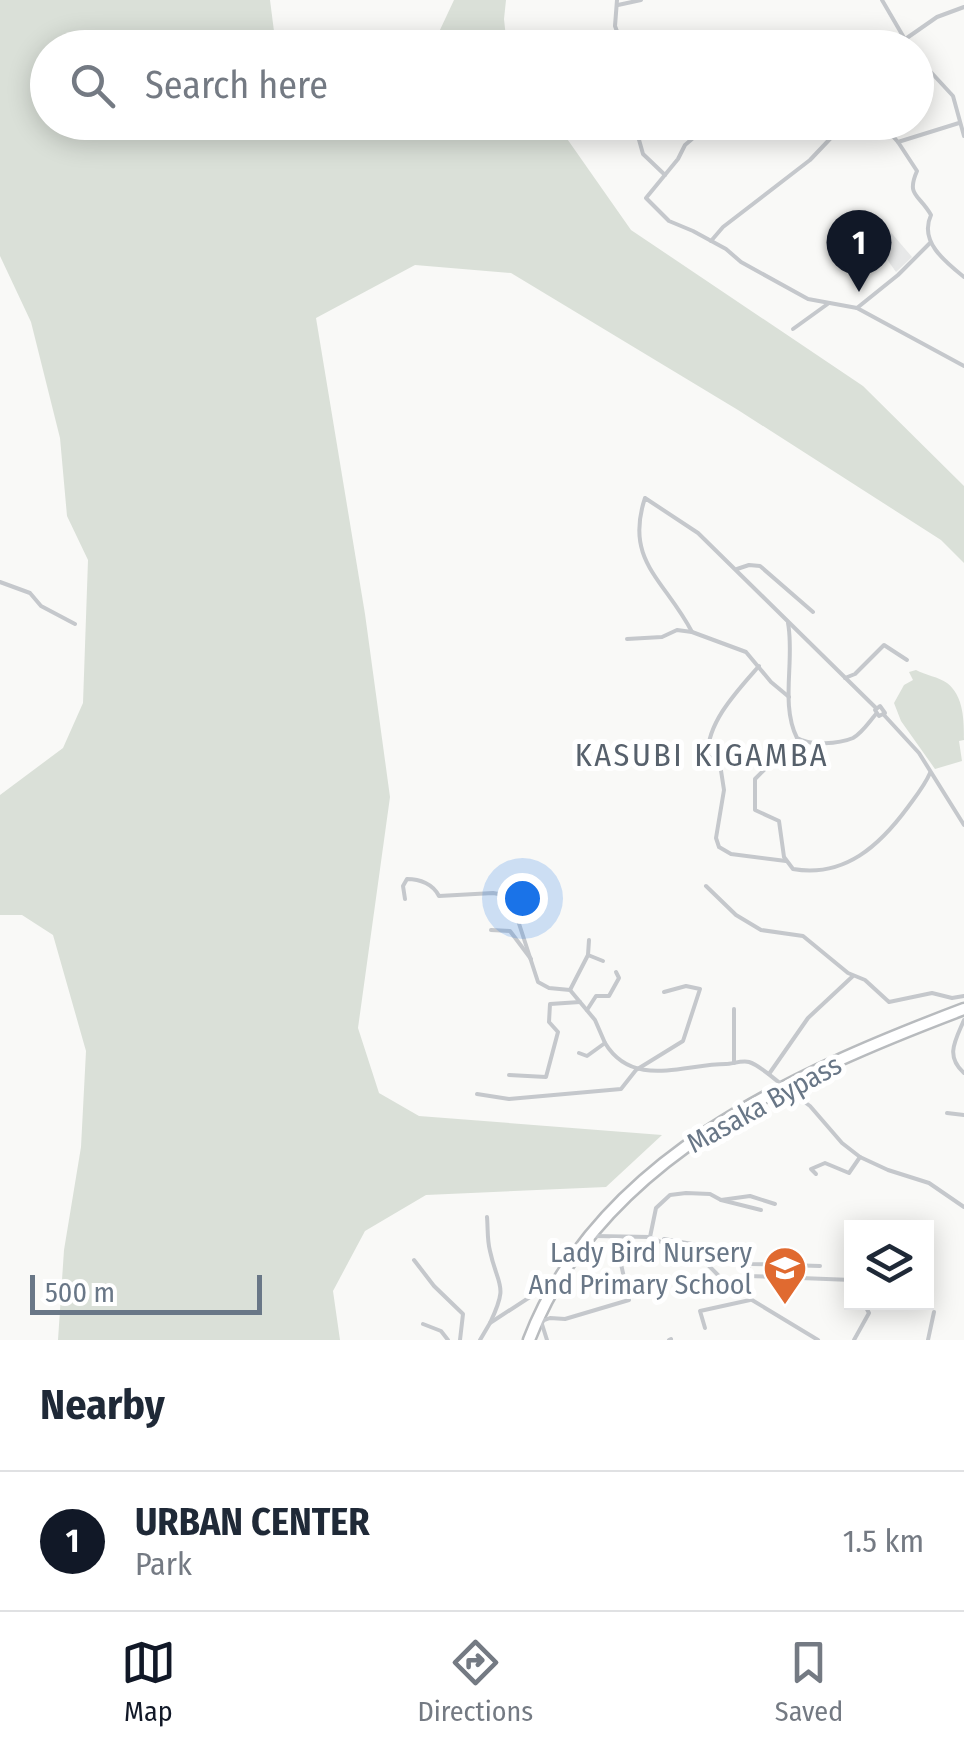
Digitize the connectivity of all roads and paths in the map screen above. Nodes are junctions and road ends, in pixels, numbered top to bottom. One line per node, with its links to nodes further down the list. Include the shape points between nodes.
1 (641, 0): 3 (street)
2 (882, 0): 6 (street)
3 (617, 2): 5 (street)
4 (964, 7): 7 (street)
5 (616, 30)
6 (899, 30)
7 (923, 30)
8 (934, 77): 10 (street)
9 (963, 97): 10 (street)
10 (954, 101): 11 (street)
11 (959, 124): 12 (street); 13 (street)
12 (934, 131)
13 (964, 136)
14 (639, 140): 19 (street, via 643,154)
15 (691, 140): 19 (street)
16 (827, 140): 20 (street)
17 (905, 140): 18 (street)
18 (898, 142): 21 (street, via 917,171 912,192 931,214)
19 (665, 175): 20 (street, via 646,198 670,220)
20 (711, 241): 23 (street, via 808,299)
21 (930, 243): 22 (street); 24 (street)
22 (964, 277)
23 (828, 302): 24 (street); 25 (street)
24 (856, 308): 26 (street)
25 (793, 328)
26 (964, 366)
27 (737, 569): 29 (street, via 760,566); 30 (street); 32 (street, via 698,532 645,498 640,550)
28 (0, 582): 31 (street, via 30,593)
29 (813, 612)
30 (788, 623): 34 (street); 35 (street)
31 (75, 624)
32 (692, 632): 33 (street); 37 (street, via 746,652)
33 (627, 639)
34 (803, 639): 35 (street); 39 (street)
35 (792, 644): 41 (street)
36 (907, 660): 38 (street, via 884,645)
37 (759, 666): 41 (street); 46 (street, via 707,743 723,780 716,843 731,854)
38 (855, 674): 39 (street); 40 (street)
39 (845, 678): 40 (street)
40 (852, 684): 42 (street)
41 (789, 696): 42 (street, via 794,733 807,743 855,737)
42 (876, 711): 44 (street, via 884,708)
43 (766, 768): 46 (street, via 754,778 753,806 779,821)
44 (931, 779): 45 (street); 46 (street, via 859,857 817,870)
45 (964, 825)
46 (786, 862)
47 (706, 886): 57 (street, via 744,920 770,933 803,936)
48 (405, 898): 50 (street, via 407,879 426,883 438,896 510,896)
49 (491, 930): 52 (street, via 510,930)
50 (523, 936): 52 (street); 54 (street)
51 (589, 940): 53 (street)
52 (517, 944): 54 (street)
53 (588, 955): 55 (street); 58 (street)
54 (530, 959): 58 (street, via 538,982)
55 (602, 962)
56 (616, 972): 64 (street, via 608,996 596,996)
57 (853, 975): 60 (street, via 888,1002 936,992); 74 (street, via 808,1018)
58 (570, 990): 61 (street)
59 (664, 992): 71 (street, via 700,990 682,1041)
60 (964, 996)
61 (580, 1002): 64 (street); 73 (street, via 550,1004 549,1022 558,1032 546,1077)
62 (734, 1009): 69 (street)
63 (964, 1009): 75 (highway, Masaka Bypass)
64 (587, 1010): 66 (street)
65 (964, 1020): 70 (street, via 952,1057)
66 (605, 1043): 67 (street, via 588,1056); 71 (street)
67 (579, 1053)
68 (964, 1060): 70 (street)
69 (734, 1063): 71 (street); 74 (street, via 747,1061)
70 (956, 1066): 72 (street)
71 (636, 1070): 76 (street, via 622,1089 601,1093 509,1099)
72 (964, 1073)
73 (509, 1074)
74 (770, 1074): 75 (street)
75 (785, 1087): 79 (street); 87 (highway, Masaka Bypass, via 668,1159)
76 (477, 1094)
77 (947, 1113): 78 (street)
78 (964, 1115)
79 (860, 1156): 80 (street, via 849,1173 825,1163 812,1170); 83 (street, via 929,1183)
80 (816, 1174)
81 (721, 1200): 82 (street, via 739,1196); 84 (street); 88 (street, via 704,1193 670,1195 656,1208)
82 (775, 1204)
83 (964, 1207)
84 (761, 1210)
85 (487, 1218): 98 (street, via 490,1254 502,1284)
86 (614, 1235): 87 (street); 88 (street); 97 (street, via 629,1300)
87 (590, 1236): 93 (highway, Masaka Bypass)
88 (650, 1236): 90 (street, via 737,1252); 94 (street, via 705,1262)
89 (414, 1260): 103 (street, via 463,1314)
90 (748, 1263): 91 (street); 92 (street, via 749,1276)
91 (820, 1266)
92 (844, 1280)
93 (556, 1286): 97 (highway, Masaka Bypass); 98 (street, via 552,1281)
94 (752, 1300): 100 (street, via 700,1310); 101 (street)
95 (868, 1310): 107 (street)
96 (934, 1312): 108 (street)
97 (539, 1321): 105 (highway, Masaka Bypass); 106 (street)
98 (490, 1323): 104 (street)
99 (423, 1324): 102 (street)
100 (705, 1328)
101 (814, 1338)
102 (448, 1340)
103 (460, 1340)
104 (480, 1340)
105 (529, 1340)
106 (547, 1340)
107 (854, 1340)
108 (928, 1340)

